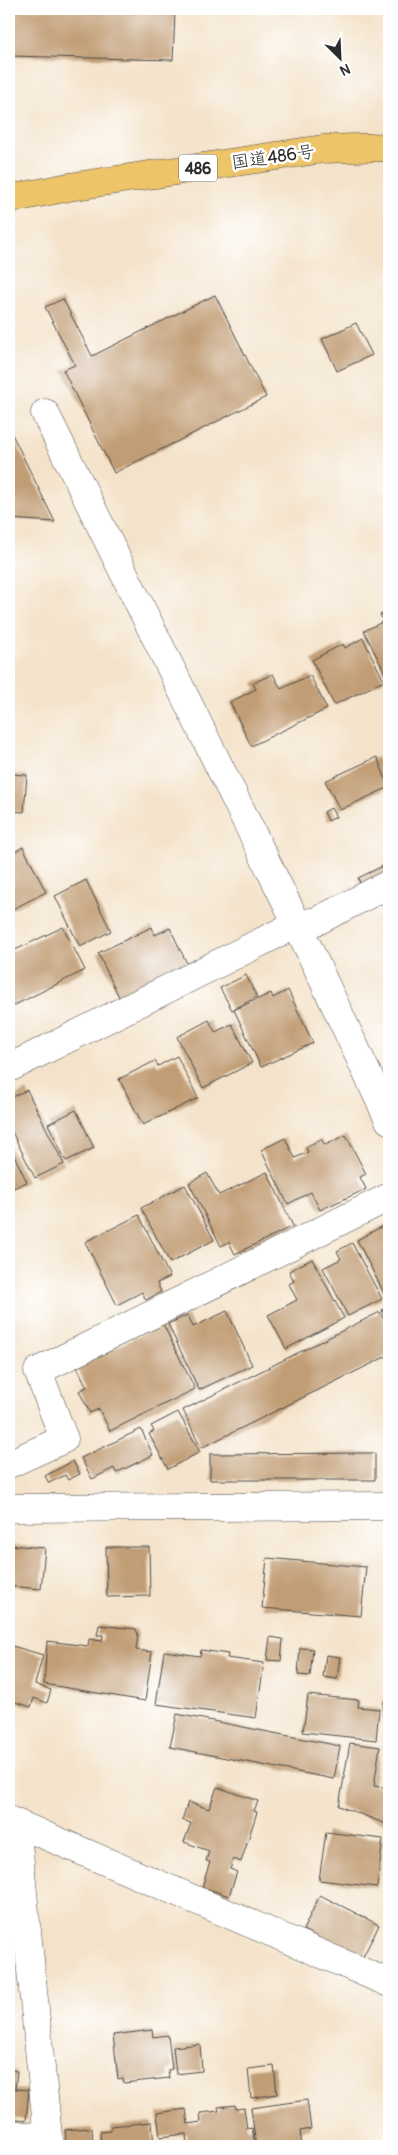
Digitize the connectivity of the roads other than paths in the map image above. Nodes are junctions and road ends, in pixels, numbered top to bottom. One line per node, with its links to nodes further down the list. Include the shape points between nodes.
1 (389, 147): 2 (highway, 国道486号 / 486, via 323,149 68,187)
2 (9, 199)
3 (45, 413): 5 (street)
4 (389, 884): 5 (street, via 317,921)
5 (297, 924): 6 (street); 7 (street)
6 (9, 1068)
7 (389, 1120)
8 (389, 1197): 9 (street, via 38,1372 64,1438)
9 (9, 1464)
10 (389, 1506): 11 (street)
11 (9, 1508)
12 (12, 1822): 13 (street); 15 (street)
13 (389, 1983)
14 (9, 2134): 15 (street)
15 (49, 2143)

